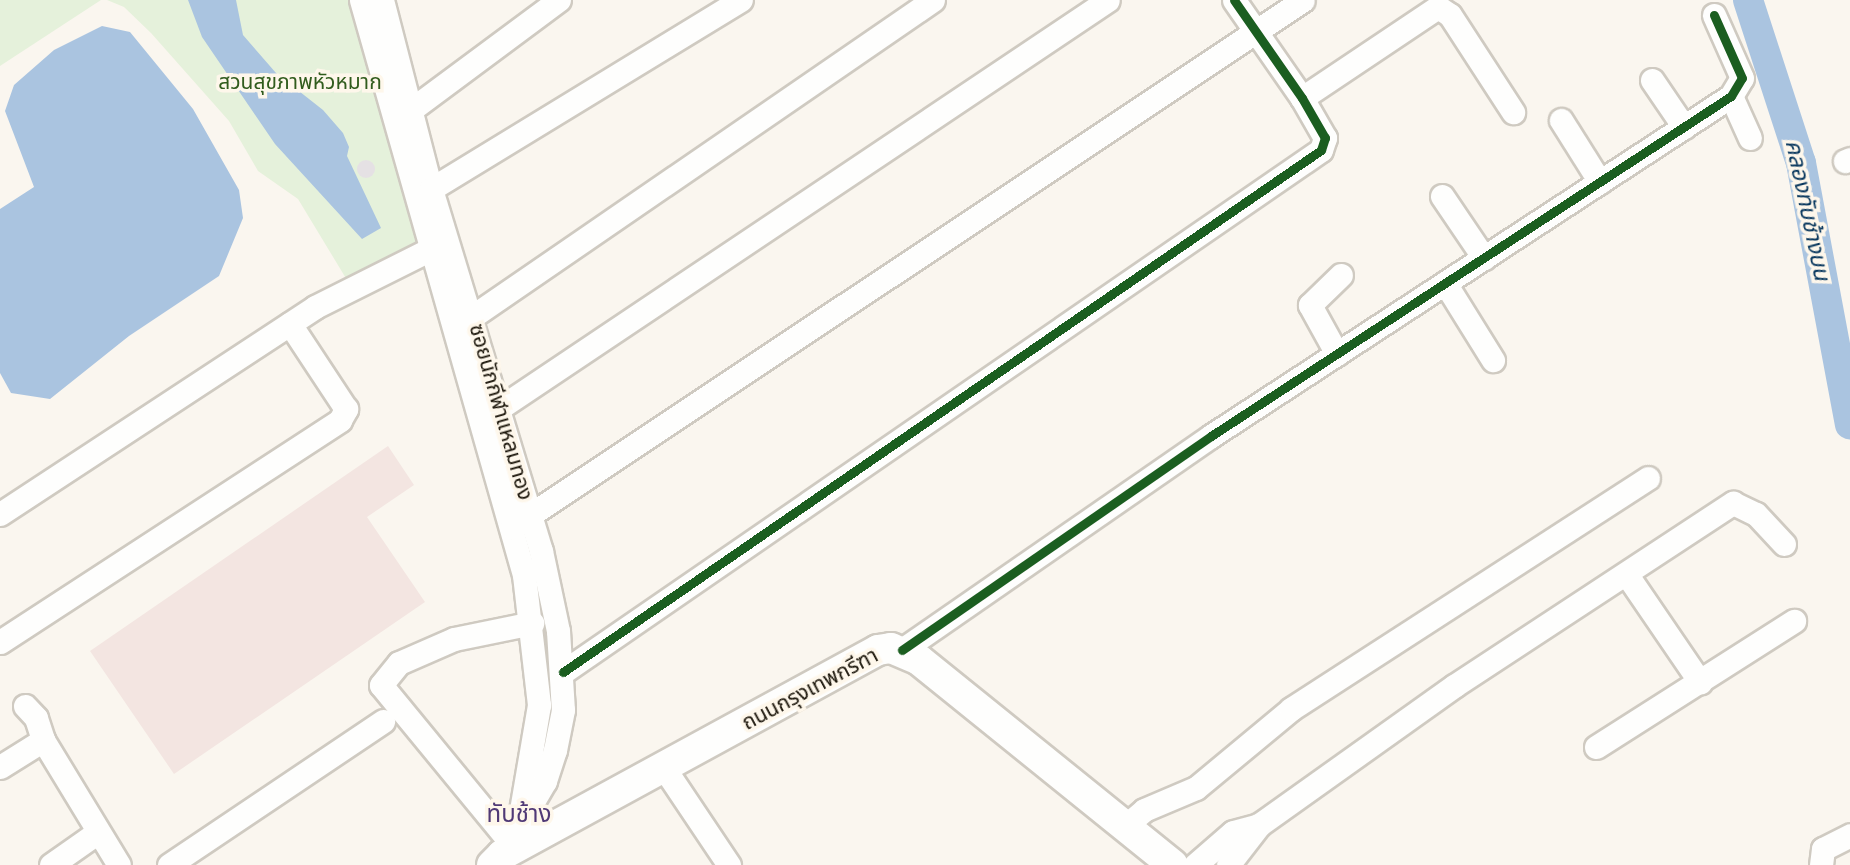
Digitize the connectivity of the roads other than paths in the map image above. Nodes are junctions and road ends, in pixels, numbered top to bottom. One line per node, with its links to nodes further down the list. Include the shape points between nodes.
1 (361, 0): 22 (street, ซอยนักกีฬาแหลมทอง)
2 (382, 0): 14 (street, ซอยนักกีฬาแหลมทอง)
3 (559, 0): 14 (street)
4 (741, 0): 20 (street)
5 (933, 0): 26 (street)
6 (1108, 0): 30 (street)
7 (1234, 0): 10 (street)
8 (1303, 0): 10 (street)
9 (1714, 15): 12 (street, via 1742,78)
10 (1255, 32): 13 (street); 33 (street)
11 (1653, 80): 17 (street)
12 (1731, 96): 17 (street); 18 (street)
13 (1302, 98): 15 (street, via 1438,6 1450,15); 40 (street, via 1325,138 1321,150)
14 (412, 109): 20 (street, ซอยนักกีฬาแหลมทอง)
15 (1513, 112)
16 (1561, 120): 19 (street)
17 (1684, 127): 19 (street)
18 (1749, 138)
19 (1600, 182): 23 (street)
20 (431, 189): 26 (street, ซอยนักกีฬาแหลมทอง)
21 (1442, 196): 23 (street)
22 (433, 248): 27 (street, via 355,285); 33 (street, ซอยนักกีฬาแหลมทอง)
23 (1484, 258): 25 (street)
24 (1341, 275): 28 (street, via 1310,306)
25 (1445, 283): 28 (street); 29 (street)
26 (473, 316): 30 (street, ซอยนักกีฬาแหลมทอง)
27 (290, 324): 32 (street); 38 (street, via 346,408 340,420)
28 (1337, 354): 39 (street)
29 (1493, 360)
30 (498, 409): 33 (street, ซอยนักกีฬาแหลมทอง)
31 (1648, 478): 49 (street, via 1291,709 1196,788 1144,810)
32 (0, 514)
33 (521, 521): 37 (street, ซอยนักกีฬาแหลมทอง); 40 (street, ซอยนักกีฬาแหลมทอง, via 550,585)
34 (1784, 544): 35 (street, via 1756,514 1733,503)
35 (1627, 575): 41 (street); 48 (street, via 1454,686)
36 (1794, 621): 41 (street)
37 (533, 623): 52 (street, ซอยนักกีฬาแหลมทอง, via 539,705); 52 (street, via 454,639 399,663 381,685)
38 (0, 642)
39 (902, 650): 47 (main road, ถนนกรุงเทพกรีฑา, via 878,650); 49 (main road, ถนนกรุงเทพกรีฑา)
40 (563, 671): 52 (street, ซอยนักกีฬาแหลมทอง, via 555,750 545,781)
41 (1700, 682): 45 (street)
42 (25, 706): 44 (street, via 36,718)
43 (383, 721): 55 (street)
44 (43, 740): 46 (street); 50 (street)
45 (1596, 747)
46 (0, 767)
47 (664, 768): 52 (main road, ถนนกรุงเทพกรีฑา); 56 (street)
48 (1259, 825): 58 (street, via 1233,832); 59 (street)
49 (1124, 827): 57 (main road, ถนนกรุงเทพกรีฑา)
50 (98, 832): 53 (street); 54 (street)
51 (1850, 835): 60 (street, via 1824,849)
52 (506, 846)
53 (51, 865)
54 (119, 865)
55 (169, 865)
56 (729, 865)
57 (1173, 865)
58 (1195, 865)
59 (1228, 865)
60 (1821, 865)

